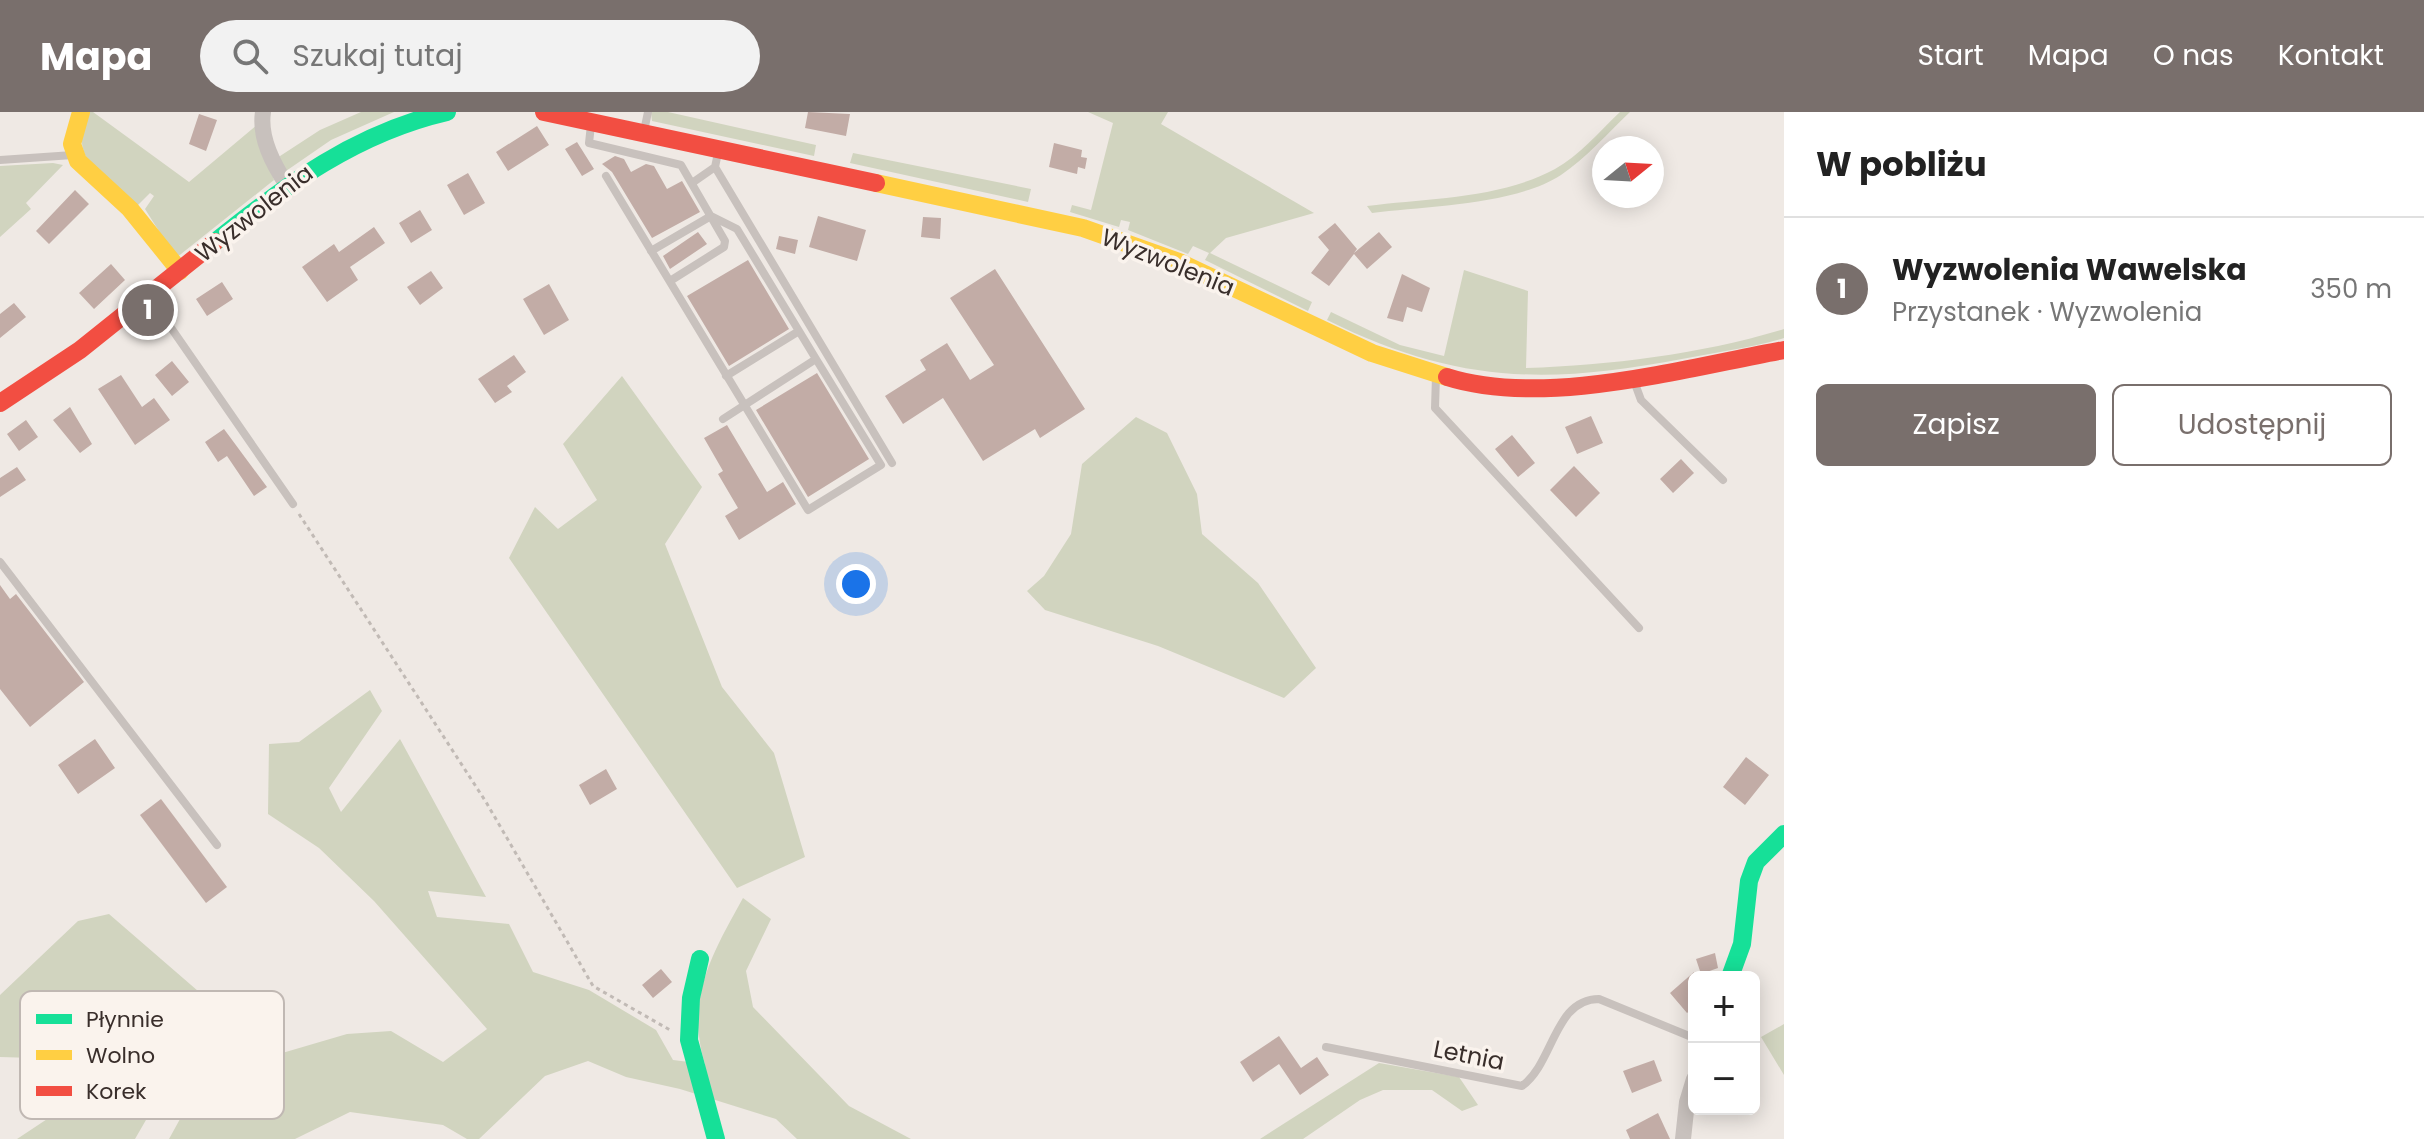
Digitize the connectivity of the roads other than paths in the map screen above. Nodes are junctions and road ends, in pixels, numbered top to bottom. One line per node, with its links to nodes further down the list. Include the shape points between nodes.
1 (263, 112): 14 (street, via 268,150)
2 (447, 112): 14 (street, Wyzwolenia, via 367,136)
3 (544, 112): 6 (street, Wyzwolenia)
4 (648, 112): 7 (lane)
5 (76, 114): 9 (street)
6 (592, 121): 7 (street, Wyzwolenia); 13 (lane, via 589,143 676,161)
7 (643, 132): 8 (street, Wyzwolenia)
8 (719, 148): 11 (lane); 23 (street, Wyzwolenia, via 1109,236 1192,268 1372,353)
9 (74, 155): 10 (lane); 17 (street, via 130,209)
10 (0, 160)
11 (715, 167): 13 (lane); 29 (lane)
12 (606, 176): 16 (lane)
13 (692, 183): 15 (lane)
14 (287, 185): 17 (street, Wyzwolenia)
15 (711, 216): 16 (lane); 18 (lane, via 724,247); 20 (lane, via 737,229)
16 (651, 251): 18 (lane)
17 (180, 271): 19 (street, Wyzwolenia)
18 (670, 281): 24 (lane)
19 (148, 296): 26 (street, Wyzwolenia); 31 (lane)
20 (799, 331): 22 (lane); 24 (lane)
21 (1784, 350): 25 (street, Wyzwolenia)
22 (816, 359): 27 (lane); 27 (lane, via 881,465 808,510)
23 (1436, 375): 25 (street, Wyzwolenia, via 1526,388); 33 (lane, via 1435,408)
24 (726, 376): 27 (lane)
25 (1634, 380): 30 (lane, via 1641,400)
26 (0, 403)
27 (744, 405): 28 (lane)
28 (723, 419)
29 (892, 463)
30 (1723, 480)
31 (293, 504)
32 (0, 562): 35 (lane)
33 (1639, 628)
34 (1784, 834): 37 (street, via 1756,862)
35 (217, 845)
36 (700, 959): 41 (street, via 689,1040)
37 (1732, 971)
38 (1688, 1036): 39 (lane, Letnia, via 1599,999 1583,999 1571,1007 1535,1077 1522,1086)
39 (1326, 1047)
40 (1688, 1099): 42 (street)
41 (716, 1139)
42 (1683, 1139)

